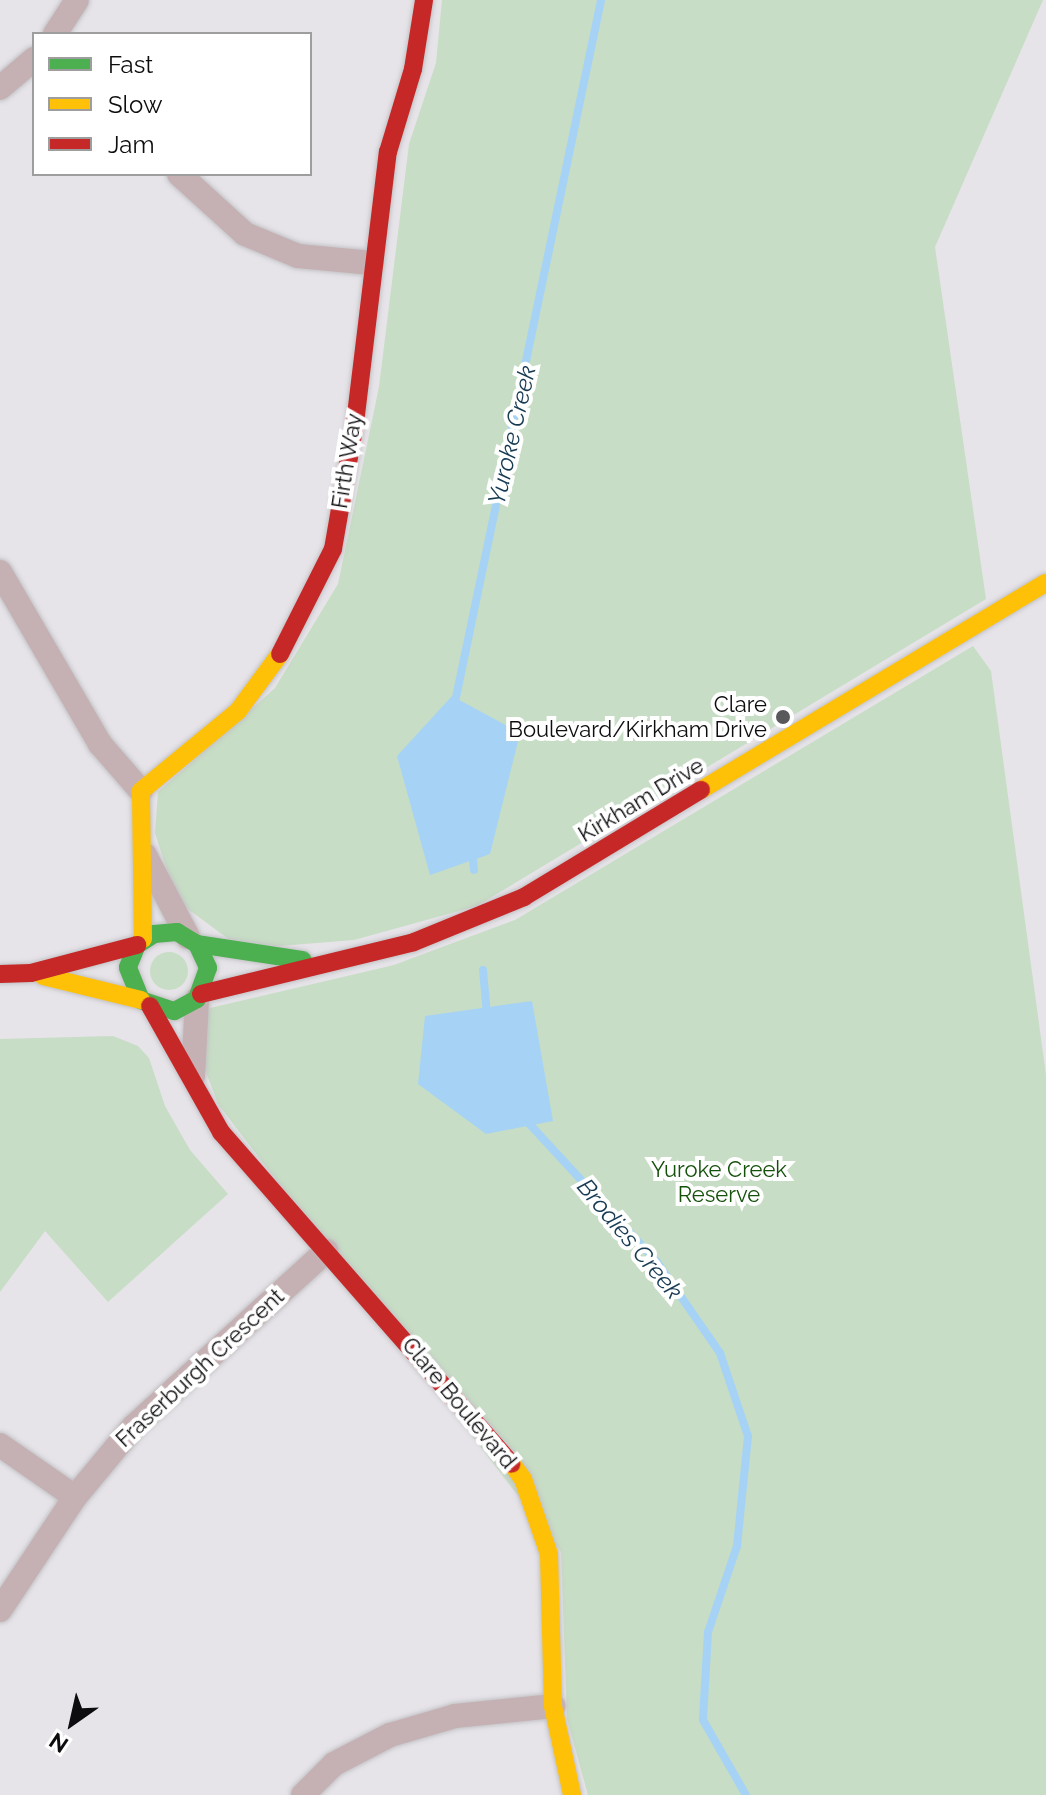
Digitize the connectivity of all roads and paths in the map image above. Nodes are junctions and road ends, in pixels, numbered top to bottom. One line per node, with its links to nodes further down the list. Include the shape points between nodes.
1 (77, 0): 3 (street)
2 (424, 0): 7 (street, Firth Way, via 413,69 388,152)
3 (56, 32)
4 (32, 61): 5 (street)
5 (0, 88)
6 (181, 176): 7 (street, via 245,234 298,256)
7 (372, 263): 10 (street, Firth Way, via 355,423 333,549 292,637 238,711)
8 (0, 572): 10 (street, via 100,744)
9 (1046, 583): 14 (street, Kirkham Drive, via 524,897 414,942)
10 (141, 791): 11 (street)
11 (145, 855): 12 (street); 13 (street)
12 (193, 940): 13 (street, via 165,931); 14 (street, Kirkham Drive); 17 (street, via 208,968)
13 (140, 942): 15 (street); 18 (street, via 128,967)
14 (323, 962): 17 (street, Kirkham Drive)
15 (31, 973): 16 (street); 18 (street)
16 (0, 974)
17 (199, 996): 18 (street, via 174,1011); 19 (street, Clare Boulevard)
18 (145, 1003): 19 (street, Clare Boulevard)
19 (193, 1076): 20 (street, Clare Boulevard, via 221,1132)
20 (326, 1251): 22 (street, Fraserburgh Crescent, via 175,1386); 24 (street, Clare Boulevard, via 487,1430 523,1479 549,1554)
21 (0, 1445): 22 (street)
22 (75, 1497): 23 (street, Fraserburgh Crescent)
23 (0, 1610)
24 (553, 1706): 25 (street, via 455,1716 390,1735 334,1764); 26 (street, Clare Boulevard)
25 (303, 1795)
26 (572, 1795)

